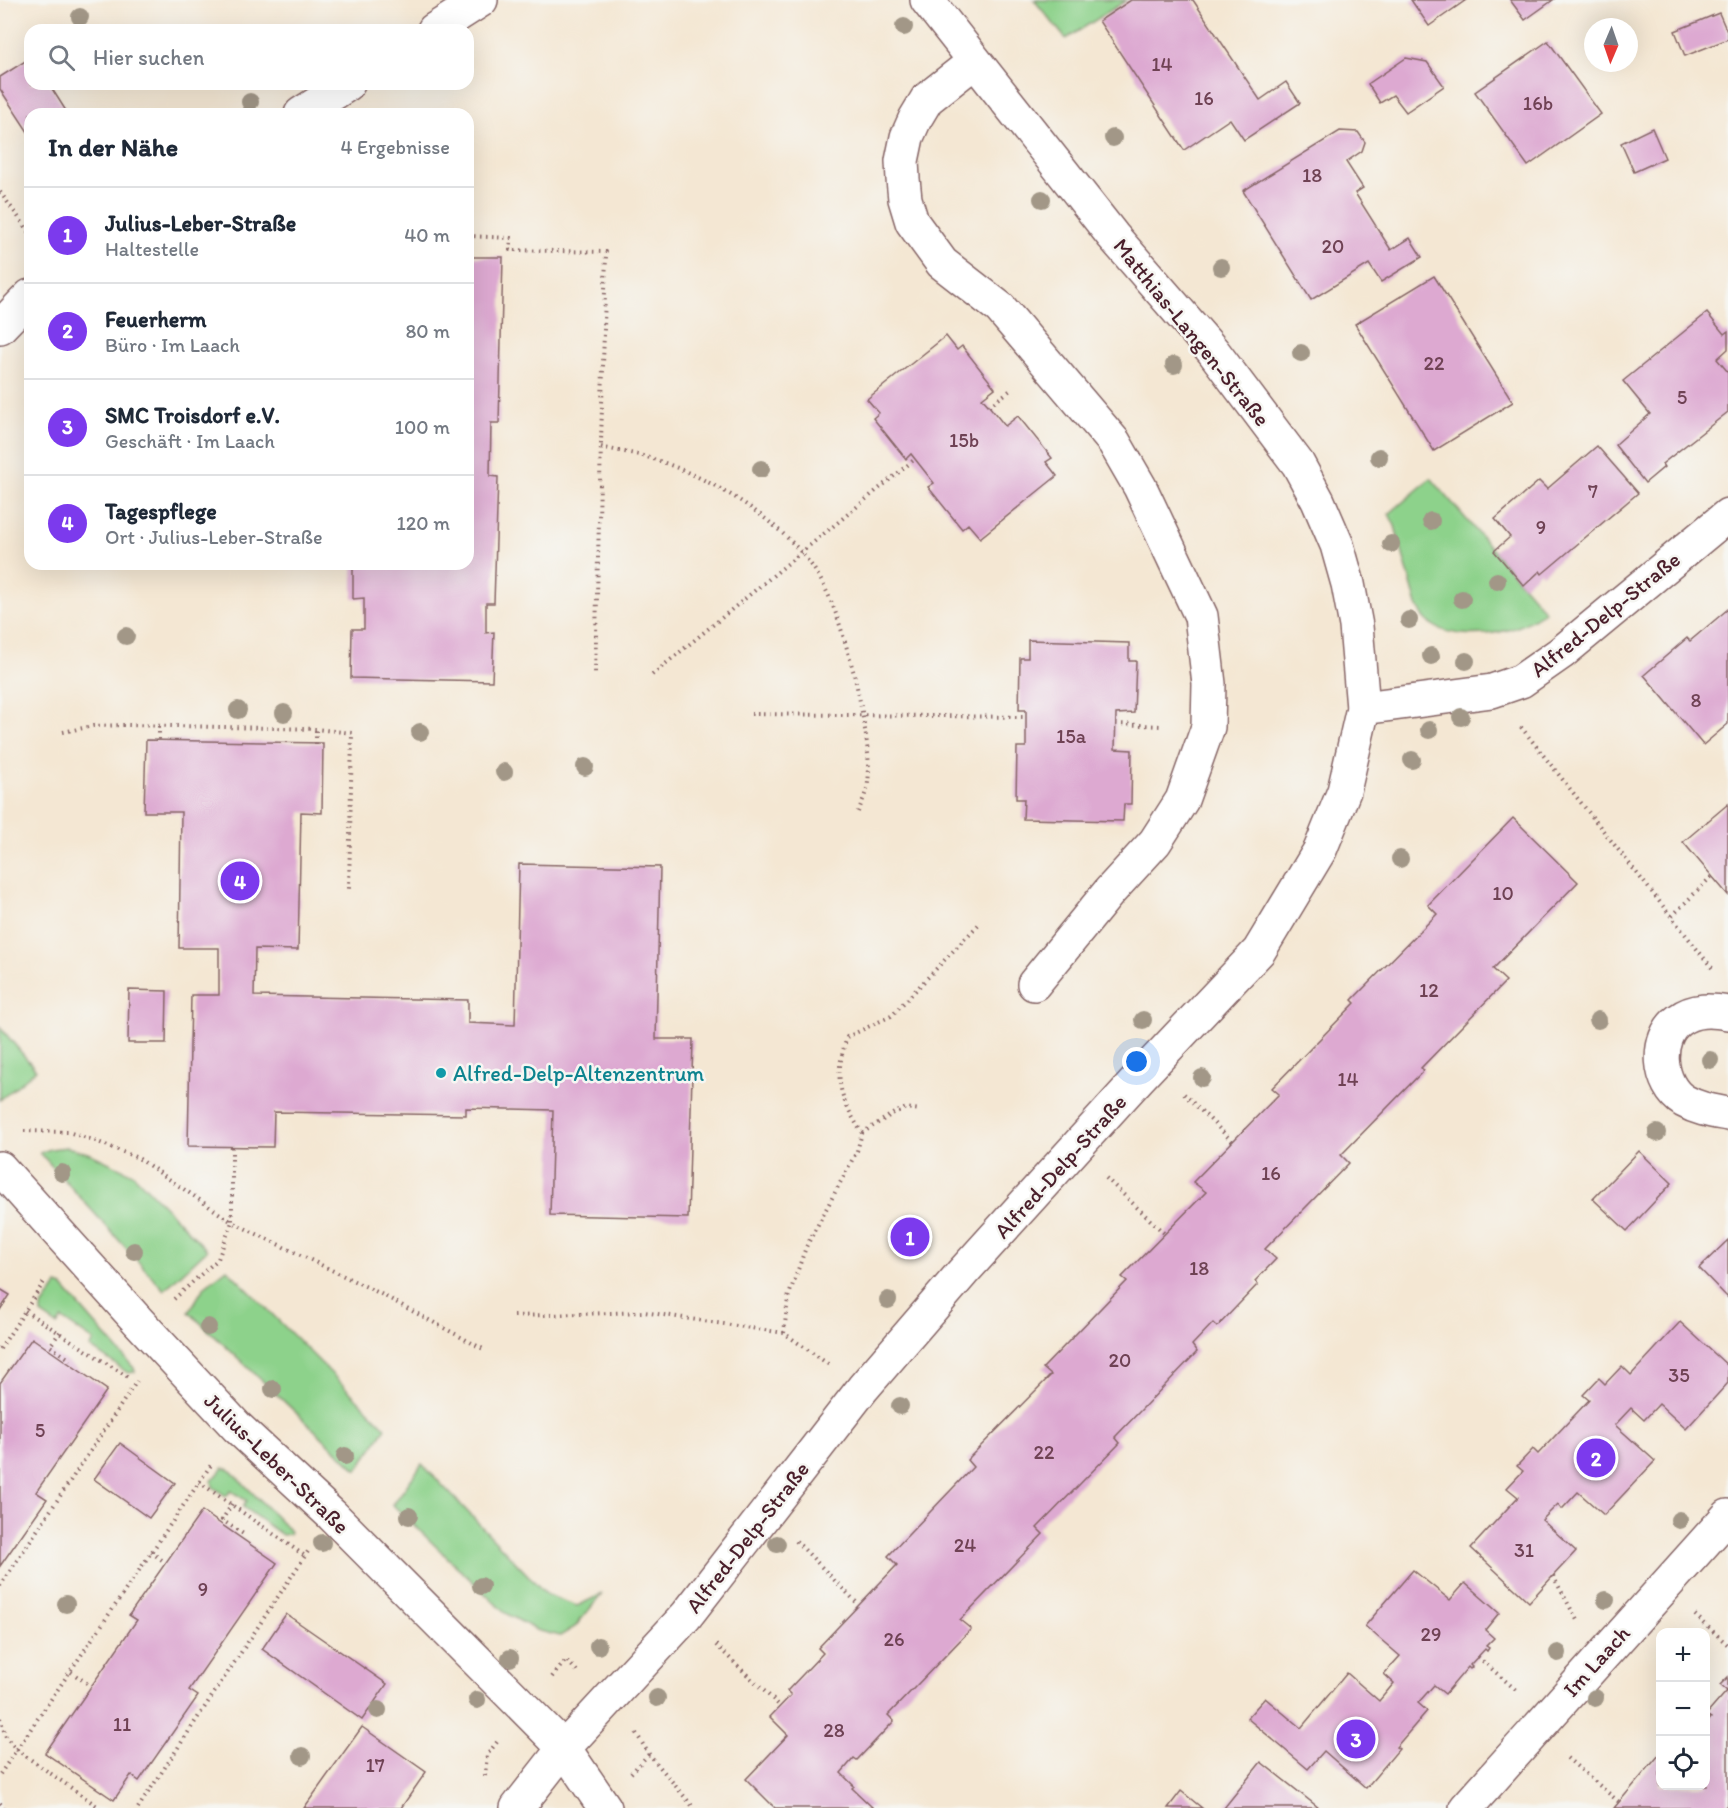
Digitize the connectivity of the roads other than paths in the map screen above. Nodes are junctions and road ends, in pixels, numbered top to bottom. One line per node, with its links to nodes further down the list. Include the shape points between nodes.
1 (481, 0): 3 (street)
2 (927, 0): 4 (street, Matthias-Langen-Straße)
3 (443, 24)
4 (974, 62): 10 (street, Matthias-Langen-Straße, via 1113,236 1213,351 1299,464 1337,545 1356,626); 11 (street, via 927,99 907,137 903,179 912,222 942,263 1000,308 1114,442 1140,487 1201,616 1209,684 1208,727 1182,800 1155,842)
5 (339, 90): 6 (street)
6 (310, 108)
7 (24, 302): 8 (street)
8 (0, 327)
9 (1728, 515): 10 (street, Alfred-Delp-Straße, via 1561,654 1521,681 1492,691)
10 (1363, 708): 16 (street, Alfred-Delp-Straße, via 1344,791 1320,850 1259,951 963,1272 862,1389 686,1616)
11 (1034, 984)
12 (1728, 1013): 13 (street, via 1697,1012 1679,1020 1668,1034 1662,1055 1668,1083 1682,1100 1703,1110)
13 (1728, 1114)
14 (0, 1168): 16 (street, Julius-Leber-Straße, via 237,1426 332,1515)
15 (1728, 1516): 19 (street, Im Laach)
16 (564, 1748): 17 (street, Alfred-Delp-Straße); 18 (street, Julius-Leber-Straße)
17 (517, 1808)
18 (605, 1808)
19 (1466, 1808)

